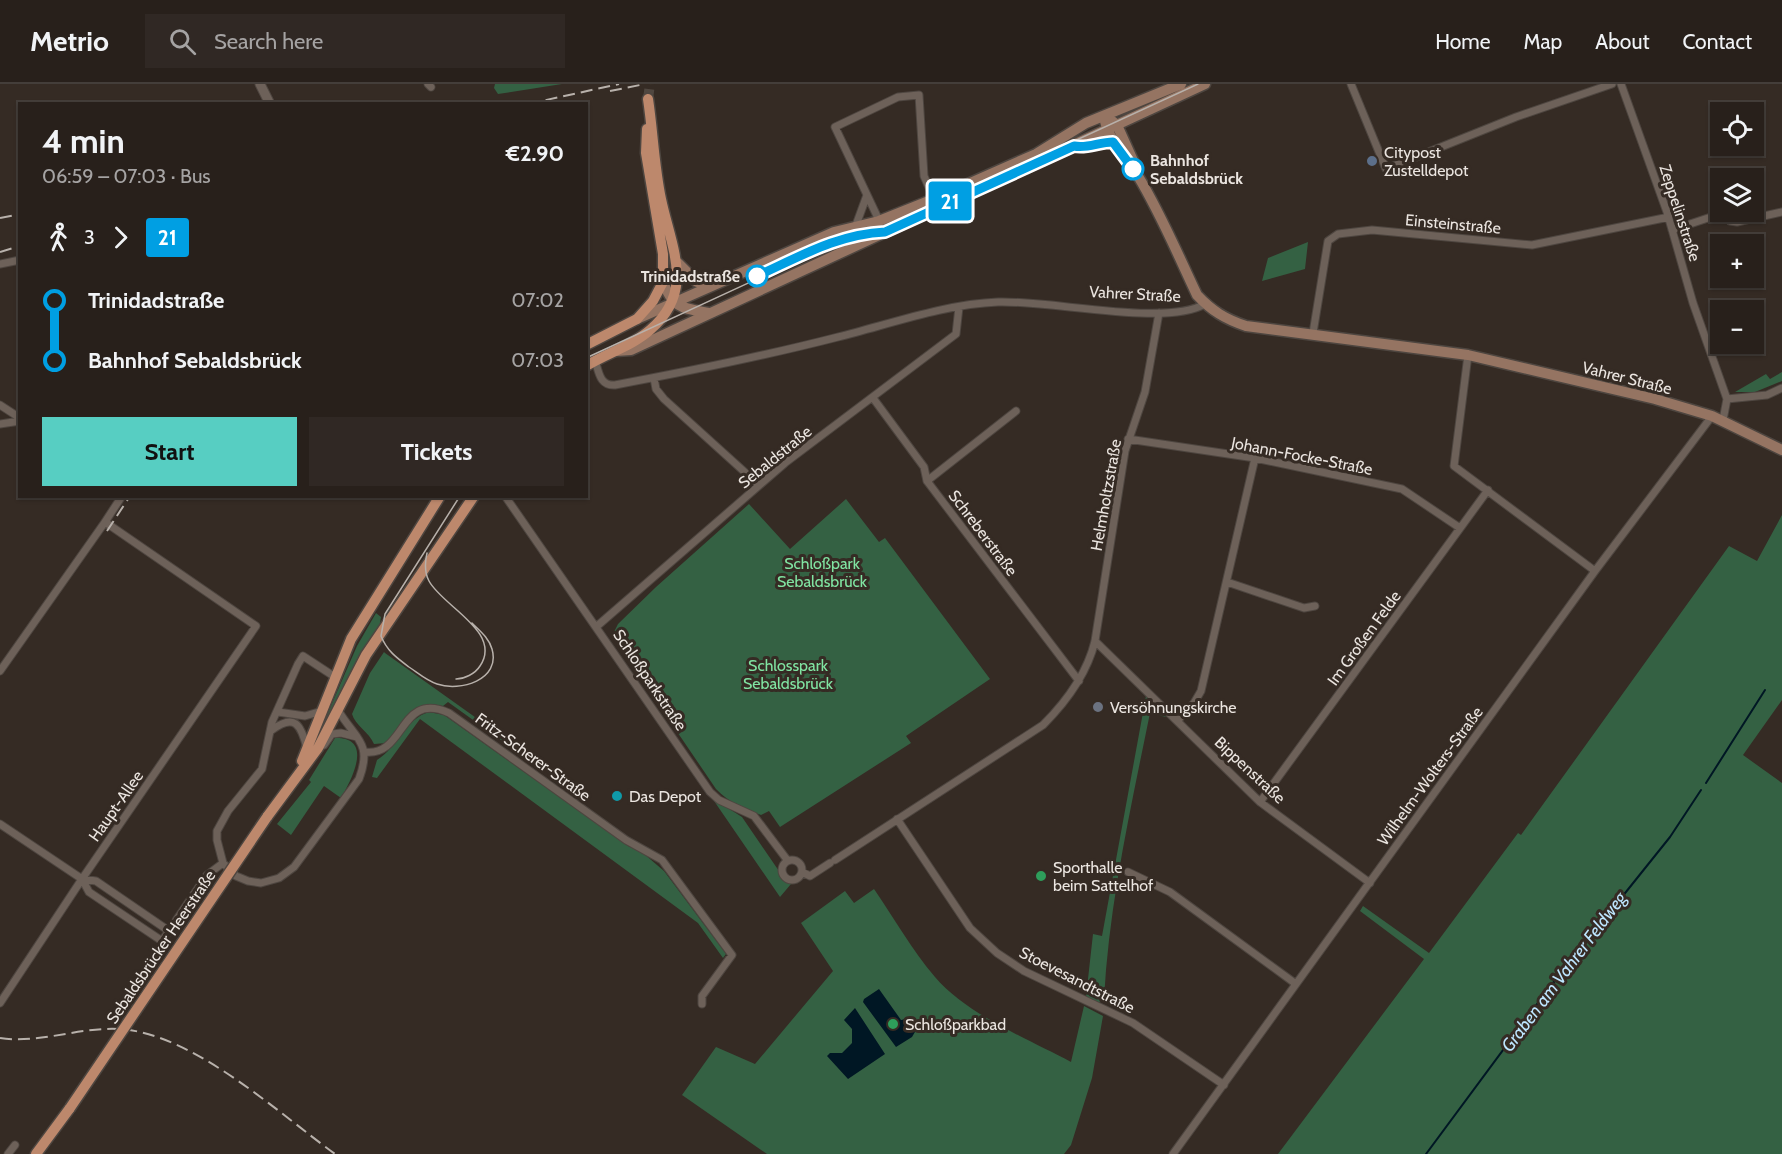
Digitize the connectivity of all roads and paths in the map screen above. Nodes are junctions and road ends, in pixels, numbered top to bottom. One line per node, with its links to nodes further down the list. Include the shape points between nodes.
1 (260, 84): 7 (street)
2 (1181, 84): 8 (main road)
3 (1205, 84): 9 (main road)
4 (1351, 84): 5 (street, via 1386,169)
5 (1612, 84)
6 (1622, 84): 18 (street, Zeppelinstraße)
7 (269, 102)
8 (1104, 116): 9 (main road); 10 (main road); 15 (main road, via 1036,154)
9 (1117, 125): 10 (main road); 13 (main road)
10 (1106, 130): 11 (main road); 12 (main road)
11 (1113, 142): 12 (main road); 13 (main road)
12 (1074, 146): 23 (main road)
13 (1137, 174): 30 (main road, via 1197,294)
14 (867, 195): 15 (street, via 835,127 898,97 919,95 924,176); 20 (street); 21 (street)
15 (934, 199): 20 (main road)
16 (1782, 212): 17 (street)
17 (1764, 216)
18 (1669, 217): 22 (street, Zeppelinstraße); 35 (street, Einsteinstraße, via 1532,245 1372,230 1338,234 1328,241)
19 (1710, 218): 22 (street)
20 (879, 221): 21 (main road); 23 (street)
21 (856, 225): 27 (main road)
22 (1672, 230): 43 (street, Zeppelinstraße)
23 (885, 232): 32 (main road)
24 (18, 260): 26 (street)
25 (678, 263): 27 (main road, via 689,277 701,282 742,265); 28 (main road, via 661,198 648,99 646,153 663,254); 29 (main road)
26 (0, 264)
27 (754, 266): 29 (main road)
28 (663, 282): 29 (main road); 34 (main road)
29 (672, 302): 32 (main road); 34 (main road); 37 (main road, via 651,330)
30 (1206, 304): 33 (street, Vahrer Straße, via 1192,312); 35 (main road, Vahrer Straße, via 1224,318 1246,326)
31 (959, 307): 33 (street, Vahrer Straße, via 1021,302); 40 (street, Vahrer Straße, via 774,354); 42 (street, Sebaldstraße, via 956,334)
32 (709, 313): 37 (main road, via 631,350)
33 (1159, 313): 51 (street, Helmholtzstraße, via 1145,392)
34 (637, 319): 36 (main road)
35 (1313, 333): 38 (main road, Vahrer Straße)
36 (588, 344)
37 (613, 352): 39 (main road)
38 (1468, 355): 46 (main road, Vahrer Straße); 56 (street, via 1454,466)
39 (591, 363): 40 (street, Vahrer Straße, via 609,386)
40 (654, 378): 55 (street, via 664,399)
41 (1782, 388): 43 (street, via 1767,395)
42 (873, 398): 54 (street, Schreberstraße, via 924,467); 55 (street, Sebaldstraße)
43 (1726, 399): 49 (street, Zeppelinstraße)
44 (0, 405): 47 (street)
45 (1017, 411): 54 (street)
46 (1712, 416): 49 (main road, Vahrer Straße); 63 (street, Wilhelm-Wolters-Straße)
47 (18, 418)
48 (18, 420): 50 (street)
49 (1723, 420): 52 (main road, Vahrer Straße)
50 (0, 424)
51 (1128, 440): 53 (street, Johann-Focke-Straße); 67 (street, Helmholtzstraße)
52 (1782, 450)
53 (1255, 458): 62 (street, Johann-Focke-Straße, via 1402,489); 64 (street)
54 (927, 481): 70 (street, Schreberstraße)
55 (759, 485): 66 (street, Sebaldstraße)
56 (1488, 490): 62 (street, Im Großen Felde); 63 (street)
57 (121, 498): 61 (street)
58 (439, 498): 69 (main road, Sebaldsbrücker Heerstraße, via 364,614)
59 (473, 498): 72 (main road, Sebaldsbrücker Heerstraße, via 366,655)
60 (506, 498): 66 (street, Schloßparkstraße)
61 (105, 522): 68 (street); 86 (street, Haupt-Allee, via 256,626)
62 (1460, 528): 79 (street, Im Großen Felde)
63 (1595, 571): 87 (street, Wilhelm-Wolters-Straße)
64 (1227, 582): 65 (street, via 1304,608); 74 (street, via 1201,691)
65 (1315, 606)
66 (596, 627): 82 (street, Schloßparkstraße, via 710,792 754,816)
67 (1095, 641): 70 (street, Helmholtzstraße, via 1091,660); 74 (street, Bippenstraße)
68 (0, 671)
69 (335, 677): 71 (main road, Sebaldsbrücker Heerstraße); 73 (street, via 303,656)
70 (1079, 681): 80 (street, Helmholtzstraße, via 1043,725)
71 (322, 710): 73 (street, via 305,716); 77 (main road, Sebaldsbrücker Heerstraße)
72 (338, 710): 76 (street); 77 (main road, Sebaldsbrücker Heerstraße)
73 (278, 712): 75 (street)
74 (1178, 721): 79 (street, Bippenstraße)
75 (272, 730): 77 (street, via 296,723); 83 (street, via 262,769 217,831 217,849)
76 (360, 738): 77 (street, via 332,734 324,746); 78 (street)
77 (312, 748): 93 (main road, Sebaldsbrücker Heerstraße, bridge)
78 (365, 752): 83 (street, via 364,766 352,791 294,867 279,878 261,883 236,876); 91 (street, Fritz-Scherer-Straße, via 374,753 390,745 412,714 437,708 626,840 662,860 732,955 702,996)
79 (1260, 802): 87 (street, Bippenstraße)
80 (897, 819): 84 (street, Helmholtzstraße, via 810,876); 92 (street, Stoevesandtstraße, via 970,928 997,952 1024,972 1133,1023)
81 (0, 824): 86 (street)
82 (788, 861): 84 (street, via 798,862); 84 (street, via 782,868 787,878 795,879)
83 (223, 863): 88 (street, via 207,875)
84 (802, 872)
85 (1128, 872): 89 (street, via 1170,892)
86 (82, 879): 88 (street, via 96,881); 88 (street, via 89,892 162,941); 90 (street, Haupt-Allee)
87 (1370, 883): 89 (street, Wilhelm-Wolters-Straße)
88 (170, 931)
89 (1296, 984): 92 (street, Wilhelm-Wolters-Straße)
90 (0, 1004)
91 (702, 1004)
92 (1224, 1085): 98 (street, Wilhelm-Wolters-Straße)
93 (48, 1141): 96 (main road, Sebaldsbrücker Heerstraße); 97 (main road, Sebaldsbrücker Heerstraße)
94 (15, 1145): 95 (street)
95 (8, 1154)
96 (36, 1154)
97 (43, 1154)
98 (1173, 1154)

